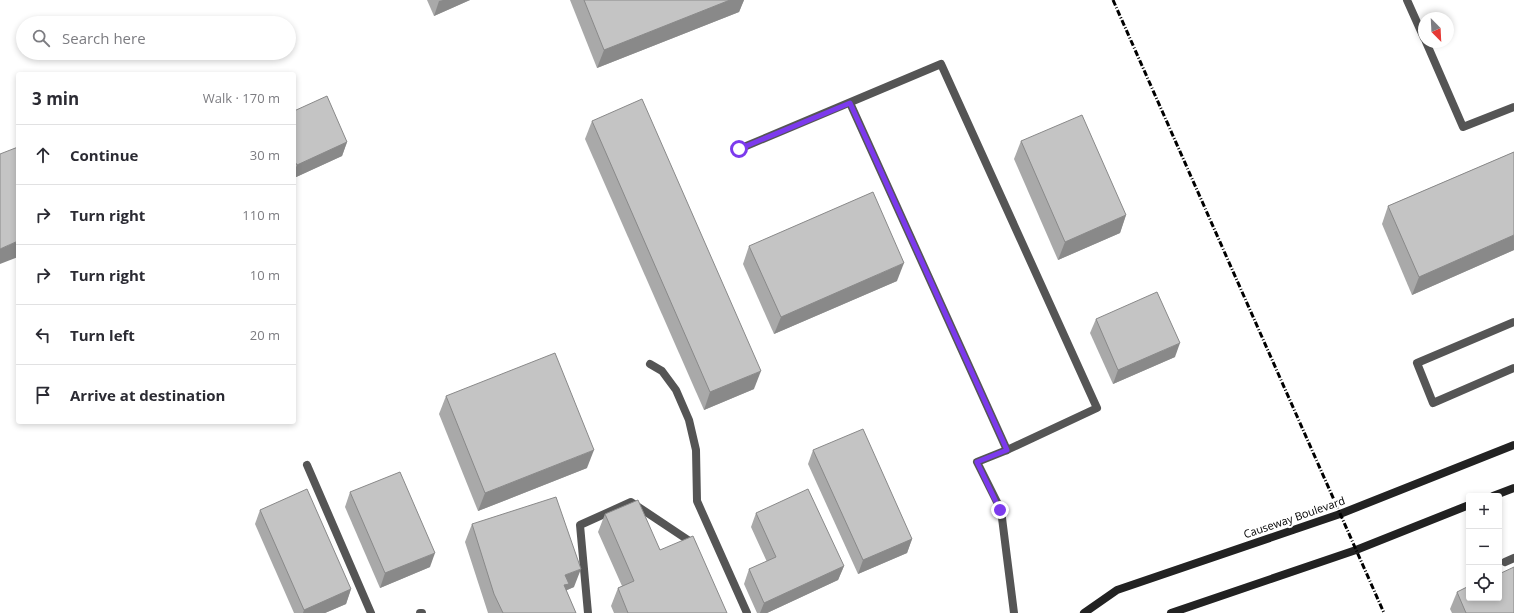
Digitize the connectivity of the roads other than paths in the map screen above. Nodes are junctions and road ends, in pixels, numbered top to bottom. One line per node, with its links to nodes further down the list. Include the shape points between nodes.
1 (1407, 0): 2 (lane)
2 (1418, 25)
3 (1429, 48): 5 (lane, via 1463,127)
4 (850, 103): 6 (lane); 11 (lane); 11 (lane, via 941,64 1096,408)
5 (1514, 107)
6 (739, 149)
7 (1514, 322): 9 (lane, via 1417,364 1433,403)
8 (650, 364): 21 (lane, via 662,371 676,390 689,420 696,450 697,501)
9 (1514, 368)
10 (1514, 445): 23 (main road, Causeway Boulevard, via 1340,514 1117,590)
11 (1007, 450): 22 (lane, via 977,462 1000,510)
12 (308, 465): 19 (lane)
13 (1514, 488): 14 (main road)
14 (1501, 493)
15 (1466, 507): 24 (main road, via 1356,550)
16 (698, 556): 20 (lane, via 691,542 631,502 580,525)
17 (1514, 558): 18 (lane)
18 (1505, 562)
19 (371, 613)
20 (588, 613)
21 (747, 613)
22 (1014, 613)
23 (1084, 613)
24 (1171, 613)

